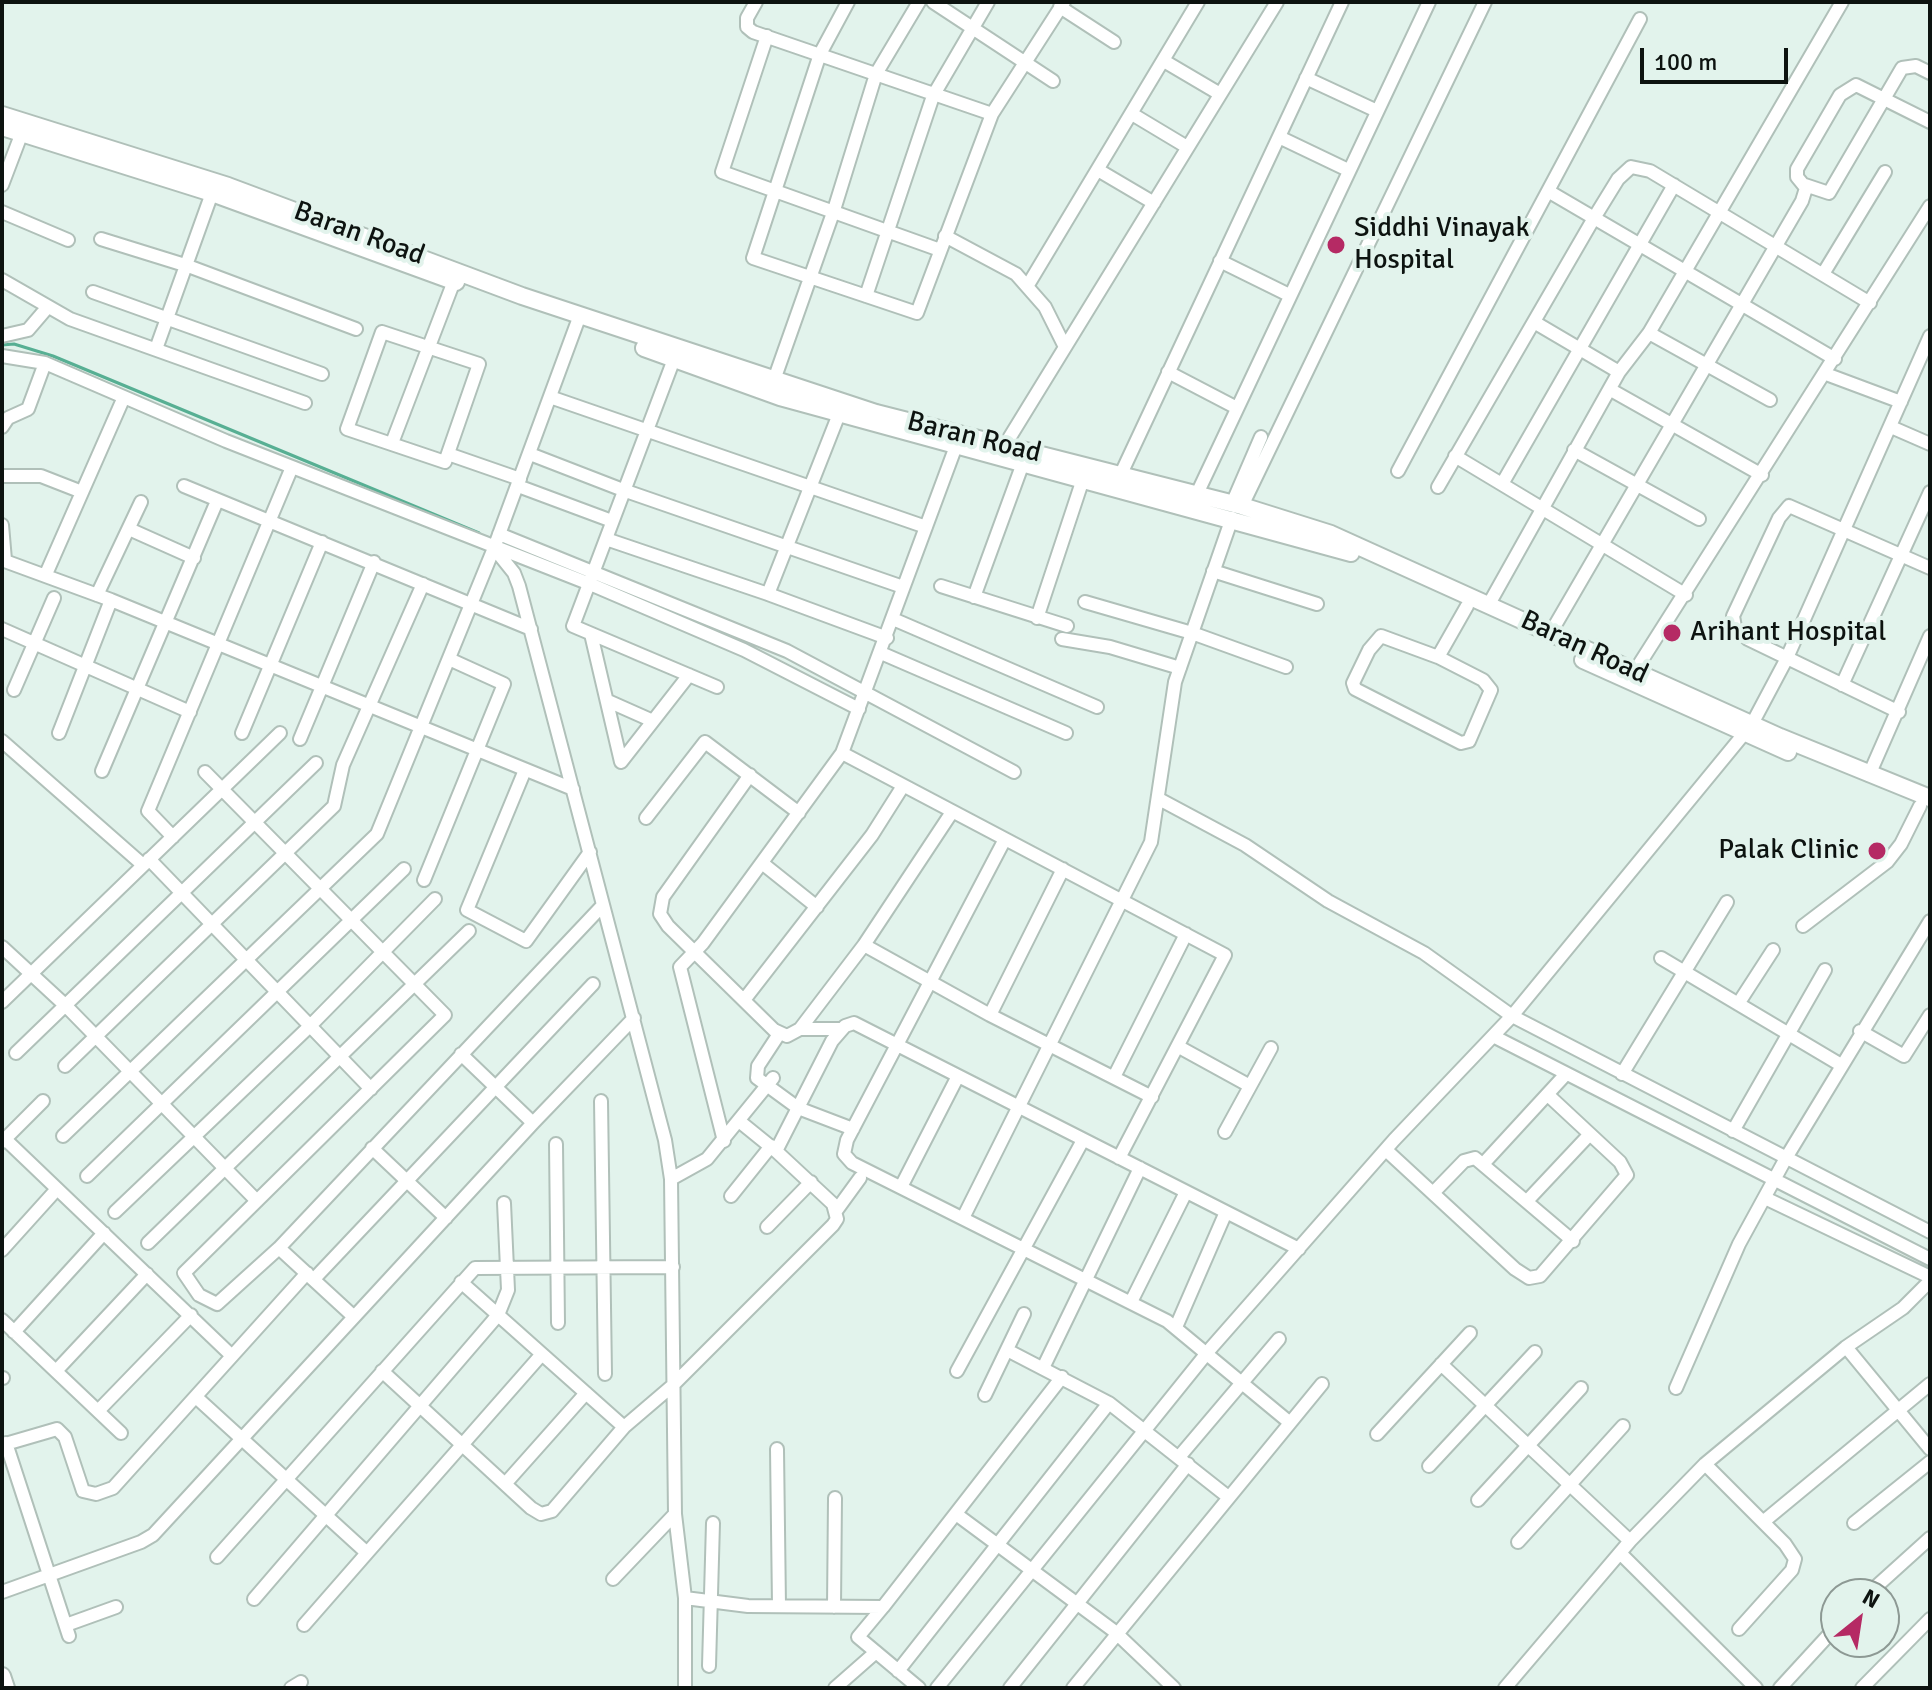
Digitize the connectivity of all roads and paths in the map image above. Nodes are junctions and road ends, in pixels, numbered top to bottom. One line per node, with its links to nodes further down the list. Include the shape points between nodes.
1 (756, 2): 15 (street, via 747,27)
2 (848, 2): 17 (street)
3 (919, 2): 21 (street)
4 (933, 2): 14 (street)
5 (988, 2): 14 (street)
6 (1198, 2): 18 (street)
7 (1277, 2): 24 (street)
8 (1342, 2): 22 (street)
9 (1429, 2): 27 (street)
10 (1485, 2): 136 (street)
11 (1842, 2): 50 (street)
12 (1062, 5): 16 (street); 19 (street)
13 (1640, 19): 44 (street)
14 (972, 27): 19 (street); 25 (street)
15 (767, 36): 17 (street); 43 (street, via 722,172)
16 (1114, 42)
17 (820, 54): 21 (street); 43 (street)
18 (1164, 61): 24 (street); 29 (street)
19 (1024, 62): 23 (street); 28 (street)
20 (1930, 73): 26 (street, via 1916,66 1902,68)
21 (876, 74): 25 (street); 48 (street)
22 (1306, 78): 27 (street); 34 (street)
23 (1053, 81)
24 (1220, 94): 35 (street)
25 (933, 96): 28 (street); 52 (street)
26 (1884, 101): 31 (street); 42 (street, via 1829,193); 42 (street, via 1856,85 1844,90 1797,169)
27 (1377, 111): 38 (street)
28 (992, 114): 53 (street)
29 (1132, 114): 35 (street); 37 (street)
30 (2, 115): 36 (main road, Baran Road)
31 (1930, 122)
32 (2, 127): 33 (main road, Baran Road)
33 (21, 135): 36 (main road, Baran Road); 40 (street)
34 (1279, 137): 38 (street); 59 (street)
35 (1187, 147): 46 (street)
36 (117, 157): 45 (main road, Baran Road); 74 (main road, Baran Road, via 242,191)
37 (1098, 170): 46 (street); 66 (street)
38 (1348, 170): 68 (street)
39 (1885, 172): 62 (street)
40 (2, 185)
41 (1674, 185): 50 (street); 51 (street, via 1631,167); 56 (street)
42 (1805, 185): 57 (street, via 1806,195)
43 (776, 190): 48 (street); 63 (street, via 753,258)
44 (1548, 191): 51 (street); 119 (street)
45 (212, 193): 60 (street); 65 (main road, Baran Road)
46 (1154, 203): 81 (street)
47 (1930, 206): 71 (street)
48 (834, 210): 52 (street); 63 (street)
49 (2, 212): 55 (street)
50 (1718, 212): 57 (street); 61 (street)
51 (1594, 218): 56 (street); 75 (street)
52 (889, 229): 58 (street); 69 (street)
53 (945, 236): 58 (street); 66 (street)
54 (101, 239): 60 (street)
55 (68, 240)
56 (1641, 244): 61 (street); 83 (street)
57 (1776, 246): 62 (street); 70 (street)
58 (940, 250): 69 (street, via 917,313)
59 (1220, 261): 68 (street); 89 (street)
60 (188, 266): 73 (street); 76 (street)
61 (1686, 270): 70 (street); 77 (street)
62 (1823, 274): 71 (street)
63 (810, 276): 69 (street); 93 (street)
64 (2, 280): 72 (street)
65 (454, 281): 74 (main road, Baran Road); 80 (street)
66 (1028, 285): 81 (street, via 1053,318)
67 (93, 292): 73 (street)
68 (1289, 295): 100 (street)
69 (866, 296)
70 (1742, 302): 86 (street); 88 (street)
71 (1870, 303): 86 (street)
72 (46, 309): 78 (street, via 28,330); 82 (street)
73 (168, 319): 82 (street); 91 (street)
74 (578, 320): 85 (main road, Baran Road); 93 (main road, Baran Road); 96 (street)
75 (1534, 322): 83 (street); 116 (street)
76 (356, 329)
77 (1649, 333): 88 (street); 90 (street)
78 (2, 336)
79 (1930, 336): 98 (street)
80 (430, 347): 109 (street); 109 (street, via 382,332 347,429); 114 (street, via 479,364)
81 (1065, 347): 111 (street)
82 (156, 349): 99 (street)
83 (1581, 350): 90 (street); 126 (street)
84 (2, 356): 87 (street)
85 (674, 359): 102 (main road, Baran Road); 106 (street)
86 (1835, 359): 92 (street)
87 (45, 363): 95 (street); 103 (street, via 28,409)
88 (1705, 365): 97 (street); 104 (street)
89 (1168, 372): 100 (street); 122 (street)
90 (1619, 372): 94 (street)
91 (322, 374)
92 (1826, 374): 98 (street); 120 (street)
93 (774, 380): 111 (main road, Baran Road, via 876,413)
94 (1611, 390): 104 (street); 113 (street)
95 (124, 397): 118 (street); 131 (street)
96 (550, 397): 106 (street); 115 (street)
97 (1770, 400)
98 (1901, 402): 107 (street)
99 (305, 403)
100 (1237, 408): 133 (street)
101 (2, 409): 103 (street)
102 (839, 414): 112 (main road, Baran Road); 129 (street)
103 (15, 416): 105 (street)
104 (1672, 422): 120 (street); 125 (street)
105 (2, 427)
106 (646, 427): 129 (street); 130 (street)
107 (1891, 427): 110 (street); 143 (street)
108 (1261, 437): 136 (street)
109 (392, 443): 114 (street, via 445,462)
110 (1930, 444)
111 (1005, 445): 122 (main road, Baran Road)
112 (956, 446): 117 (main road, Baran Road); 142 (street)
113 (1574, 450): 125 (street); 137 (street)
114 (448, 454): 124 (street)
115 (530, 454): 124 (street); 130 (street)
116 (1455, 456): 126 (street); 128 (street)
117 (1023, 463): 123 (main road, Baran Road); 165 (street)
118 (292, 467): 139 (street); 149 (street)
119 (1398, 471)
120 (1762, 475): 164 (street)
121 (2, 476): 131 (street, via 41,476)
122 (1120, 476): 133 (main road, Baran Road)
123 (1083, 479): 136 (main road, Baran Road); 173 (street)
124 (519, 482): 140 (street); 145 (street)
125 (1637, 482): 138 (street); 148 (street)
126 (1502, 484): 137 (street)
127 (184, 486): 134 (street)
128 (1438, 487)
129 (812, 489): 142 (street); 150 (street)
130 (623, 490): 140 (street); 150 (street)
131 (82, 492): 157 (street)
132 (1930, 492): 151 (street)
133 (1196, 496): 136 (main road, Baran Road)
134 (217, 501): 139 (street); 152 (street)
135 (141, 502): 144 (street)
136 (1235, 510): 156 (street); 171 (main road, Baran Road, via 1364,546); 172 (main road, Baran Road, via 1342,549)
137 (1543, 510): 148 (street); 171 (street)
138 (1699, 519)
139 (269, 521): 147 (street); 186 (street)
140 (612, 521): 146 (street)
141 (2, 525): 153 (street)
142 (926, 527): 161 (street)
143 (1843, 527): 151 (street); 190 (street); 190 (street, via 1799,508 1784,509 1735,610 1737,632)
144 (129, 529): 152 (street); 163 (street)
145 (499, 534): 149 (street); 158 (street)
146 (606, 539): 158 (street); 162 (street)
147 (322, 542): 154 (street); 191 (street)
148 (1602, 543): 164 (street); 181 (street)
149 (494, 548): 158 (street); 169 (street); 178 (street, via 514,573)
150 (788, 549): 161 (street); 162 (street)
151 (1901, 555): 155 (street); 197 (street)
152 (194, 558): 175 (street)
153 (3, 560): 157 (street)
154 (374, 562): 159 (street); 198 (street)
155 (1930, 568)
156 (1213, 571): 170 (street); 179 (street)
157 (46, 574): 163 (street)
158 (592, 578): 180 (street, via 573,626); 202 (street, via 787,651); 206 (street)
159 (423, 584): 169 (street); 204 (street)
160 (941, 586): 165 (street)
161 (903, 587): 174 (street)
162 (768, 594): 183 (street)
163 (97, 595): 167 (street)
164 (1686, 595): 195 (street)
165 (974, 597): 173 (street)
166 (54, 598): 185 (street)
167 (111, 600): 175 (street); 193 (street)
168 (1085, 602): 179 (street)
169 (474, 604): 178 (street); 189 (street)
170 (1317, 604)
171 (1489, 604): 181 (main road, Baran Road)
172 (1467, 606): 188 (street); 211 (main road, Baran Road)
173 (1037, 618): 176 (street)
174 (893, 619): 183 (street); 205 (street)
175 (165, 623): 186 (street); 200 (street)
176 (1067, 626)
177 (2, 629): 185 (street)
178 (531, 629): 229 (street)
179 (1192, 633): 192 (street); 194 (street)
180 (591, 634): 196 (street); 203 (street)
181 (1550, 634): 195 (main road, Baran Road)
182 (1930, 636): 208 (street)
183 (887, 638): 187 (street)
184 (1062, 639): 194 (street)
185 (35, 645): 193 (street); 201 (street)
186 (218, 645): 191 (street); 207 (street)
187 (881, 653): 202 (street); 215 (street)
188 (1438, 657): 188 (street, via 1483,680 1491,690 1469,741 1461,743 1355,689 1369,650 1381,636)
189 (449, 659): 210 (street); 218 (street, via 504,684)
190 (1786, 660): 197 (street); 211 (street)
191 (270, 666): 198 (street); 213 (street)
192 (1286, 667)
193 (87, 668): 200 (street); 212 (street)
194 (1180, 668): 230 (street, via 1164,740)
195 (1635, 671): 211 (main road, Baran Road)
196 (689, 675): 199 (street); 209 (street)
197 (1842, 685): 208 (street)
198 (321, 687): 204 (street); 216 (street)
199 (717, 687)
200 (138, 689): 207 (street); 222 (street)
201 (14, 690)
202 (866, 692): 206 (street); 224 (street)
203 (608, 701): 209 (street); 209 (street, via 621,762)
204 (369, 706): 210 (street); 239 (street, via 343,765 334,806)
205 (1097, 707)
206 (859, 709): 219 (street)
207 (190, 712): 236 (street, via 148,811)
208 (1899, 712): 226 (street)
209 (653, 721)
210 (421, 729): 218 (street); 245 (street, via 377,834)
211 (1748, 729): 226 (main road, Baran Road); 231 (main road, Baran Road); 278 (street)
212 (59, 733)
213 (242, 733)
214 (280, 733): 228 (street)
215 (1066, 733)
216 (300, 739)
217 (2, 741): 240 (street)
218 (474, 751): 221 (street); 244 (street)
219 (842, 753): 227 (street); 233 (street)
220 (316, 763): 235 (street)
221 (525, 770): 229 (street); 238 (street, via 467,910 526,941)
222 (102, 771)
223 (205, 772): 228 (street)
224 (1014, 772)
225 (750, 775): 233 (street); 234 (street, via 705,742); 261 (street, via 663,897 663,919)
226 (1869, 775): 231 (main road, Baran Road)
227 (903, 786): 232 (street); 251 (street)
228 (222, 789): 235 (street); 236 (street)
229 (573, 789): 238 (street)
230 (1159, 799): 248 (street, via 1151,842); 278 (street, via 1424,953)
231 (1927, 805): 255 (street, via 1887,862)
232 (952, 812): 237 (street); 258 (street)
233 (799, 813): 241 (street)
234 (646, 818)
235 (254, 822): 239 (street); 246 (street)
236 (173, 837): 240 (street)
237 (1005, 839): 243 (street); 268 (street)
238 (590, 852): 250 (street)
239 (286, 854): 245 (street); 254 (street)
240 (146, 862): 246 (street); 267 (street)
241 (762, 863): 251 (street); 261 (street)
242 (404, 869): 252 (street)
243 (1063, 869): 248 (street); 276 (street)
244 (424, 880)
245 (320, 889): 252 (street); 263 (street)
246 (184, 893): 254 (street); 275 (street)
247 (435, 899): 262 (street)
248 (1124, 901): 257 (street); 289 (street)
249 (1727, 902): 266 (street)
250 (603, 905): 279 (street); 293 (street)
251 (817, 907): 272 (street)
252 (352, 921): 262 (street); 271 (street)
253 (1930, 921): 283 (street)
254 (213, 924): 263 (street); 287 (street)
255 (1803, 926)
256 (469, 931): 269 (street)
257 (1186, 934): 290 (street, via 1225,955); 301 (street)
258 (864, 945): 268 (street); 281 (street)
259 (2, 947): 267 (street)
260 (1773, 950): 274 (street)
261 (695, 951): 272 (street); 323 (street, via 681,963 680,974)
262 (383, 953): 269 (street); 280 (street)
263 (247, 958): 271 (street); 297 (street)
264 (1661, 958): 266 (street)
265 (1825, 970): 285 (street)
266 (1682, 971): 274 (street); 299 (street)
267 (30, 973): 273 (street); 275 (street)
268 (928, 982): 276 (street); 288 (street)
269 (414, 983): 294 (street); 305 (street, via 445,1015)
270 (593, 984): 303 (street)
271 (278, 991): 280 (street); 310 (street)
272 (744, 1000): 284 (street)
273 (2, 1002)
274 (1738, 1004): 285 (street)
275 (66, 1006): 287 (street); 292 (street)
276 (990, 1015): 289 (street)
277 (1930, 1015): 283 (street, via 1904,1056)
278 (1512, 1016): 286 (street); 299 (street)
279 (634, 1018): 314 (street); 335 (street)
280 (311, 1025): 294 (street); 320 (street)
281 (800, 1029): 282 (street); 284 (street, via 793,1035)
282 (841, 1029): 288 (street, via 859,1024); 312 (street)
283 (1860, 1031): 295 (street)
284 (779, 1034): 302 (street, via 758,1066 757,1078)
285 (1790, 1035): 295 (street); 316 (street)
286 (1493, 1036): 298 (street); 327 (street)
287 (97, 1038): 296 (street); 297 (street)
288 (896, 1043): 300 (street); 315 (street)
289 (1050, 1044): 301 (street); 311 (street)
290 (1179, 1047): 304 (street); 307 (street)
291 (1271, 1048): 304 (street)
292 (16, 1053)
293 (461, 1054): 303 (street); 325 (street)
294 (340, 1056): 305 (street); 331 (street)
295 (1841, 1065): 329 (street)
296 (65, 1066)
297 (131, 1072): 310 (street); 319 (street)
298 (1566, 1074): 306 (street); 336 (street)
299 (1622, 1074): 316 (street)
300 (958, 1076): 311 (street); 339 (street)
301 (1114, 1077): 307 (street)
302 (769, 1082): 312 (street); 313 (street)
303 (495, 1086): 314 (street); 337 (street)
304 (1250, 1086): 317 (street)
305 (371, 1089): 345 (street)
306 (1548, 1095): 318 (street); 330 (street)
307 (1152, 1097): 328 (street)
308 (43, 1101): 322 (street)
309 (601, 1101): 363 (street)
310 (162, 1104): 320 (street); 333 (street)
311 (1019, 1107): 321 (street); 352 (street)
312 (798, 1108): 315 (street); 326 (street)
313 (739, 1121): 323 (street); 326 (street)
314 (533, 1123): 351 (street)
315 (853, 1129): 339 (street, via 844,1148 846,1157)
316 (1733, 1131): 329 (street)
317 (1225, 1132)
318 (1590, 1134): 346 (street); 356 (street, via 1627,1175)
319 (63, 1136)
320 (194, 1137): 331 (street); 349 (street)
321 (1083, 1140): 328 (street); 359 (street)
322 (4, 1141): 340 (street)
323 (724, 1141): 335 (street, via 695,1168)
324 (556, 1144): 364 (street)
325 (372, 1148): 337 (street); 358 (street)
326 (774, 1148): 338 (street); 343 (street)
327 (1386, 1150): 342 (street); 360 (street)
328 (1119, 1158): 332 (street)
329 (1786, 1158): 336 (street); 354 (street)
330 (1484, 1163): 342 (street, via 1475,1158 1464,1161); 346 (street)
331 (224, 1168): 345 (street); 357 (street)
332 (1140, 1168): 341 (street); 369 (street)
333 (87, 1176)
334 (860, 1178): 348 (street)
335 (671, 1179): 366 (street)
336 (1774, 1180): 344 (street); 362 (street)
337 (407, 1181): 351 (street); 368 (street)
338 (811, 1182): 348 (street); 353 (street)
339 (901, 1187): 352 (street)
340 (57, 1189): 355 (street); 361 (street)
341 (1186, 1192): 350 (street); 372 (street)
342 (1433, 1193): 356 (street, via 1529,1278 1545,1273)
343 (731, 1196)
344 (1765, 1198): 370 (street); 401 (street, via 1739,1244)
345 (257, 1201): 358 (street, via 184,1273 199,1295 217,1304)
346 (1527, 1201): 356 (street)
347 (504, 1203): 365 (street)
348 (836, 1211): 399 (street, via 833,1225)
349 (115, 1212)
350 (1226, 1212): 360 (street); 379 (street)
351 (446, 1218): 376 (street)
352 (963, 1218): 359 (street)
353 (767, 1227)
354 (1930, 1232)
355 (104, 1233): 367 (street); 380 (street)
356 (1573, 1241)
357 (148, 1243)
358 (279, 1248): 368 (street)
359 (1025, 1249): 369 (street); 393 (street)
360 (1299, 1249): 385 (street)
361 (2, 1250)
362 (1930, 1259)
363 (604, 1265): 364 (street); 366 (street); 394 (street)
364 (556, 1266): 365 (street); 378 (street)
365 (508, 1267): 371 (street, via 475,1268); 375 (street, via 507,1299)
366 (673, 1267): 399 (street)
367 (147, 1274): 374 (street); 391 (street)
368 (310, 1276): 376 (street); 388 (street)
369 (1086, 1279): 372 (street); 390 (street)
370 (1930, 1279): 383 (street, via 1903,1308)
371 (461, 1282): 375 (street); 392 (street)
372 (1131, 1302): 379 (street)
373 (1024, 1314): 384 (street)
374 (191, 1315): 388 (street); 408 (street)
375 (498, 1315): 387 (street); 406 (street)
376 (353, 1316): 416 (street)
377 (2, 1320): 380 (street)
378 (558, 1323)
379 (1176, 1327): 385 (street)
380 (14, 1332): 391 (street)
381 (1470, 1333): 389 (street)
382 (1279, 1339): 396 (street)
383 (1846, 1347): 409 (street); 424 (street)
384 (1007, 1350): 390 (street); 403 (street)
385 (1208, 1352): 396 (street); 413 (street)
386 (1535, 1352): 407 (street)
387 (542, 1354): 402 (street); 417 (street)
388 (231, 1355): 404 (street)
389 (1441, 1364): 407 (street); 415 (street)
390 (1043, 1368): 395 (street)
391 (56, 1371): 408 (street)
392 (382, 1371): 406 (street); 426 (street)
393 (957, 1371)
394 (605, 1374)
395 (1062, 1377): 405 (street); 433 (street)
396 (1243, 1382): 410 (street); 422 (street)
397 (1322, 1384): 410 (street)
398 (1930, 1384): 409 (street)
399 (672, 1386): 412 (street); 432 (street)
400 (1581, 1388): 419 (street)
401 (1676, 1388)
402 (586, 1393): 412 (street); 427 (street)
403 (985, 1395)
404 (196, 1397): 416 (street); 418 (street, via 123,1480 96,1494 87,1494 80,1486 65,1437 57,1429)
405 (1109, 1403): 413 (street); 441 (street)
406 (421, 1404): 417 (street); 434 (street)
407 (1487, 1406): 419 (street); 425 (street)
408 (98, 1411): 414 (street)
409 (1898, 1411): 421 (street); 435 (street)
410 (1289, 1422): 429 (street)
411 (1623, 1426): 428 (street)
412 (624, 1427): 427 (street, via 552,1511 537,1512)
413 (1145, 1431): 422 (street); 445 (street)
414 (121, 1433)
415 (1377, 1434)
416 (241, 1441): 426 (street); 446 (street, via 148,1539)
417 (463, 1443): 427 (street); 442 (street)
418 (4, 1444): 446 (street)
419 (1528, 1445): 428 (street); 431 (street)
420 (777, 1449): 454 (street)
421 (1930, 1449)
422 (1183, 1460): 429 (street); 453 (street)
423 (1930, 1462): 437 (street)
424 (1705, 1464): 435 (street); 439 (street)
425 (1429, 1466)
426 (285, 1480): 434 (street); 444 (street)
427 (505, 1484)
428 (1570, 1485): 439 (street); 440 (street)
429 (1227, 1496): 461 (street)
430 (835, 1498): 456 (street)
431 (1478, 1500)
432 (675, 1514): 448 (street); 450 (street)
433 (956, 1514): 441 (street); 457 (street)
434 (325, 1516): 442 (street); 451 (street)
435 (1763, 1522): 460 (street, via 1795,1564)
436 (713, 1523): 452 (street)
437 (1854, 1523)
438 (1930, 1538): 447 (street)
439 (1630, 1541): 443 (street)
440 (1518, 1542)
441 (997, 1545): 445 (street); 465 (street)
442 (367, 1553): 459 (street)
443 (1620, 1553): 476 (street); 477 (street)
444 (217, 1557)
445 (1033, 1573): 453 (street); 472 (street)
446 (51, 1575): 449 (street); 455 (street, via 67,1630)
447 (1886, 1578)
448 (613, 1579)
449 (2, 1592)
450 (685, 1598): 452 (street); 469 (street)
451 (254, 1599)
452 (712, 1601): 454 (street); 464 (street)
453 (1075, 1603): 461 (street); 473 (street)
454 (779, 1606): 456 (street)
455 (116, 1607)
456 (834, 1607): 457 (street)
457 (883, 1607): 463 (street, via 858,1637)
458 (1930, 1619): 467 (street)
459 (304, 1625)
460 (1739, 1629)
461 (1117, 1633): 474 (street); 475 (street)
462 (1820, 1644): 478 (street)
463 (876, 1652): 465 (street); 470 (street)
464 (709, 1666)
465 (898, 1671): 471 (street)
466 (2, 1676): 468 (main road)
467 (1865, 1687)
468 (6, 1688)
469 (685, 1688)
470 (835, 1688)
471 (919, 1688)
472 (937, 1688)
473 (1010, 1688)
474 (1073, 1688)
475 (1174, 1688)
476 (1505, 1688)
477 (1756, 1688)
478 (1780, 1688)

